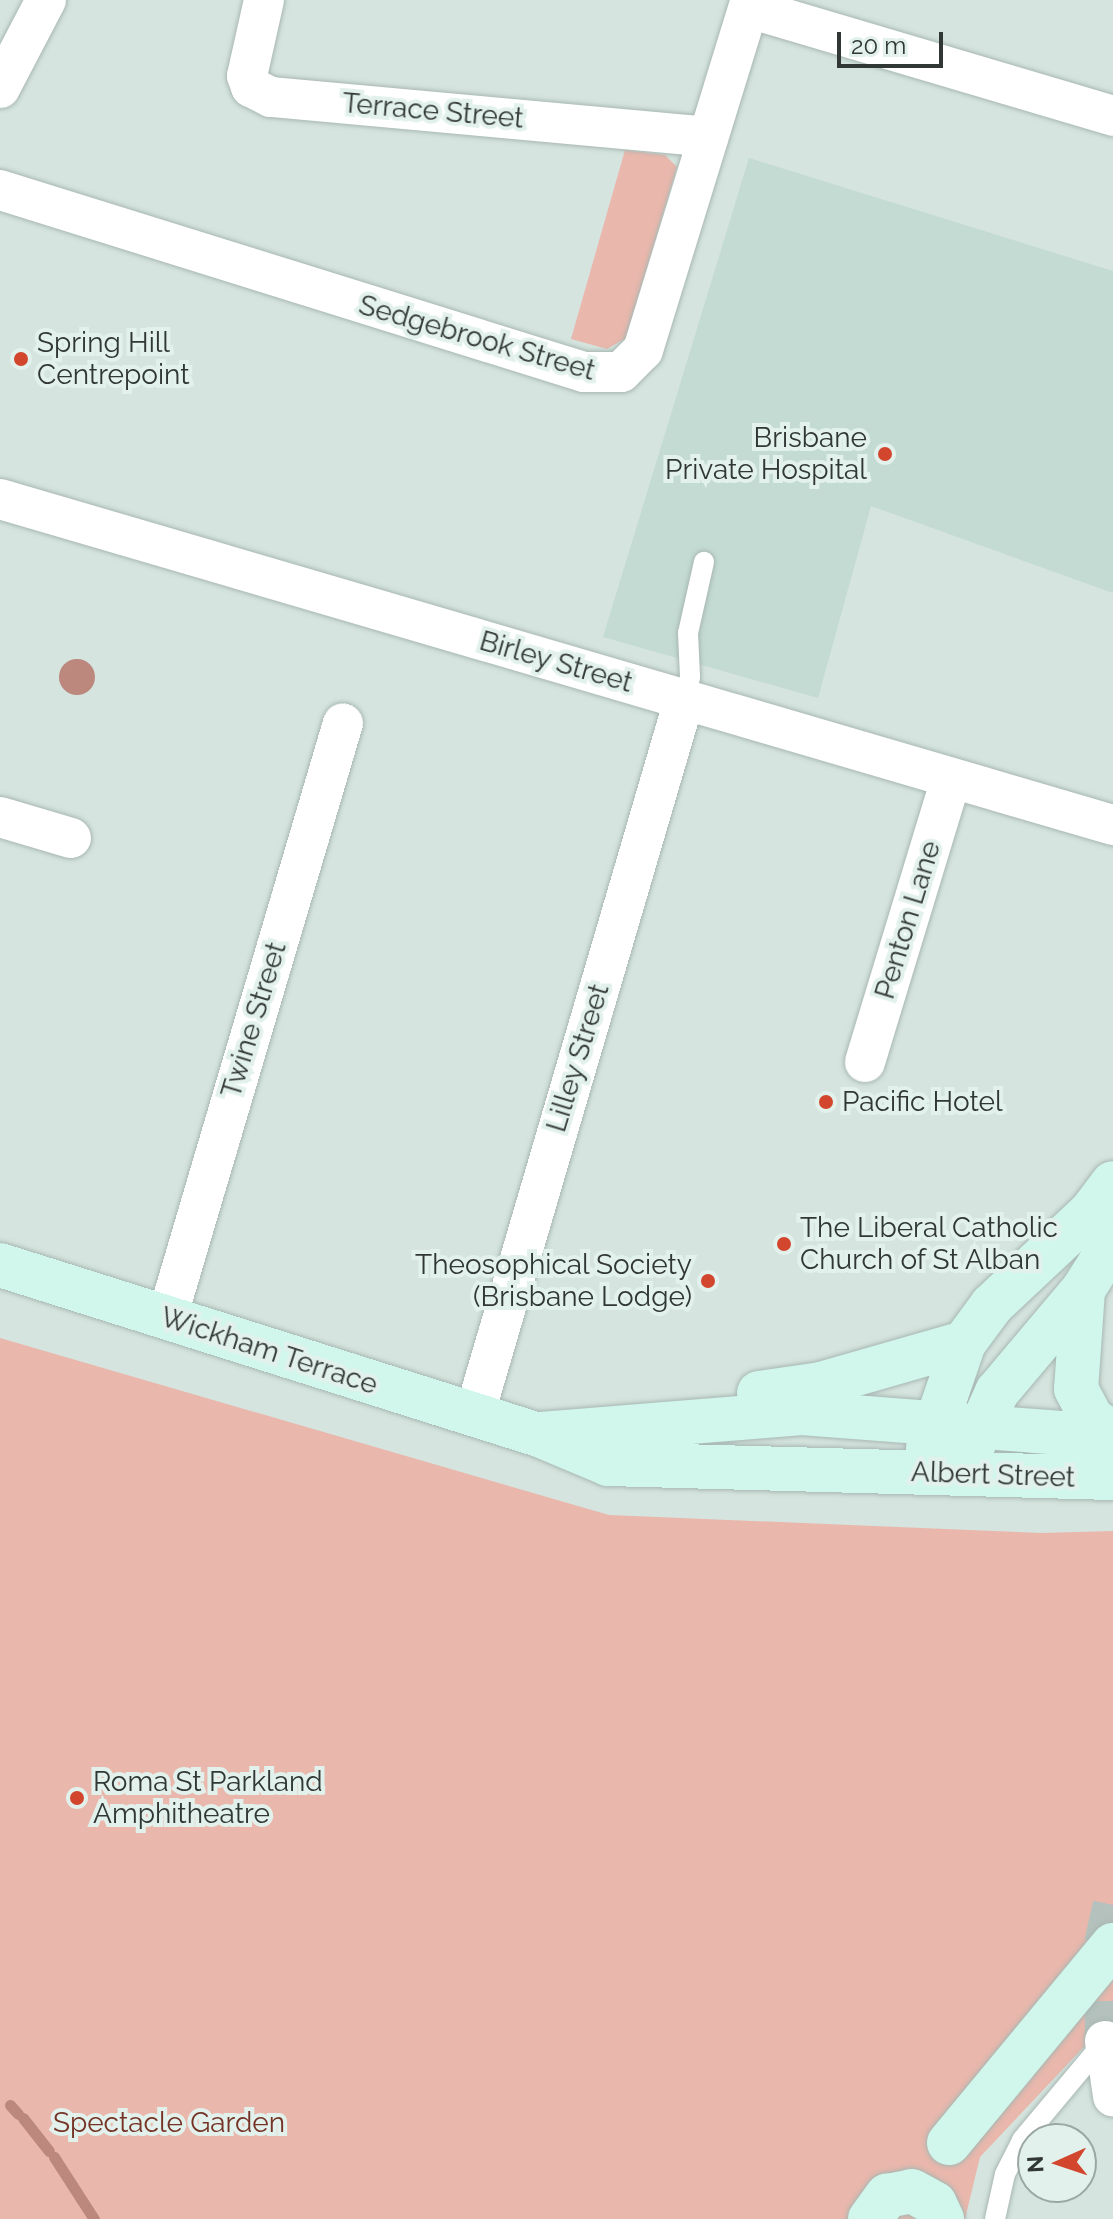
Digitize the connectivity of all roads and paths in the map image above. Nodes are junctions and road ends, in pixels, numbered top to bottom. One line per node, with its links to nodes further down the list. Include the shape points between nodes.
1 (46, 0): 4 (street)
2 (264, 0): 6 (street, Terrace Street, via 247,66 251,87 291,100)
3 (750, 4): 5 (street); 6 (street, Sedgebrook Street)
4 (0, 88)
5 (1113, 116)
6 (708, 137): 7 (street, Sedgebrook Street, via 643,350 631,367 611,375 584,372 290,284 236,261)
7 (0, 190)
8 (0, 499): 10 (street, Birley Street)
9 (704, 562): 10 (lane, via 688,633 690,677)
10 (684, 700): 12 (street, Birley Street); 23 (street, Lilley Street)
11 (343, 723): 21 (street, Twine Street)
12 (951, 779): 14 (street, Birley Street); 16 (street, Penton Lane)
13 (0, 817): 15 (street)
14 (1113, 825)
15 (71, 838)
16 (865, 1062)
17 (1113, 1183): 22 (street, via 1091,1212 992,1305)
18 (1113, 1242): 20 (street)
19 (0, 1265): 21 (street, Wickham Terrace)
20 (1083, 1290): 26 (street, via 997,1392); 28 (street, via 1076,1389 1092,1419)
21 (167, 1318): 23 (street, Wickham Terrace)
22 (964, 1343): 24 (street, via 821,1384 732,1398); 25 (street)
23 (474, 1416): 27 (street, Wickham Terrace)
24 (698, 1418): 25 (street, Wickham Terrace, via 802,1413); 27 (street, Wickham Terrace)
25 (936, 1423): 26 (street, Wickham Terrace); 30 (street)
26 (982, 1426): 28 (street, Albert Street); 30 (street)
27 (539, 1435): 29 (street, Wickham Terrace, via 608,1464)
28 (1113, 1435)
29 (874, 1471): 30 (street, Albert Street)
30 (940, 1474): 31 (street, Albert Street)
31 (1113, 1478)
32 (1113, 1945): 35 (street, bridge, via 949,2143)
33 (1109, 2036): 34 (street); 37 (lane, via 1022,2140 1005,2174)
34 (1113, 2096)
35 (927, 2205): 36 (street, via 887,2196)
36 (870, 2219)
37 (995, 2219)

